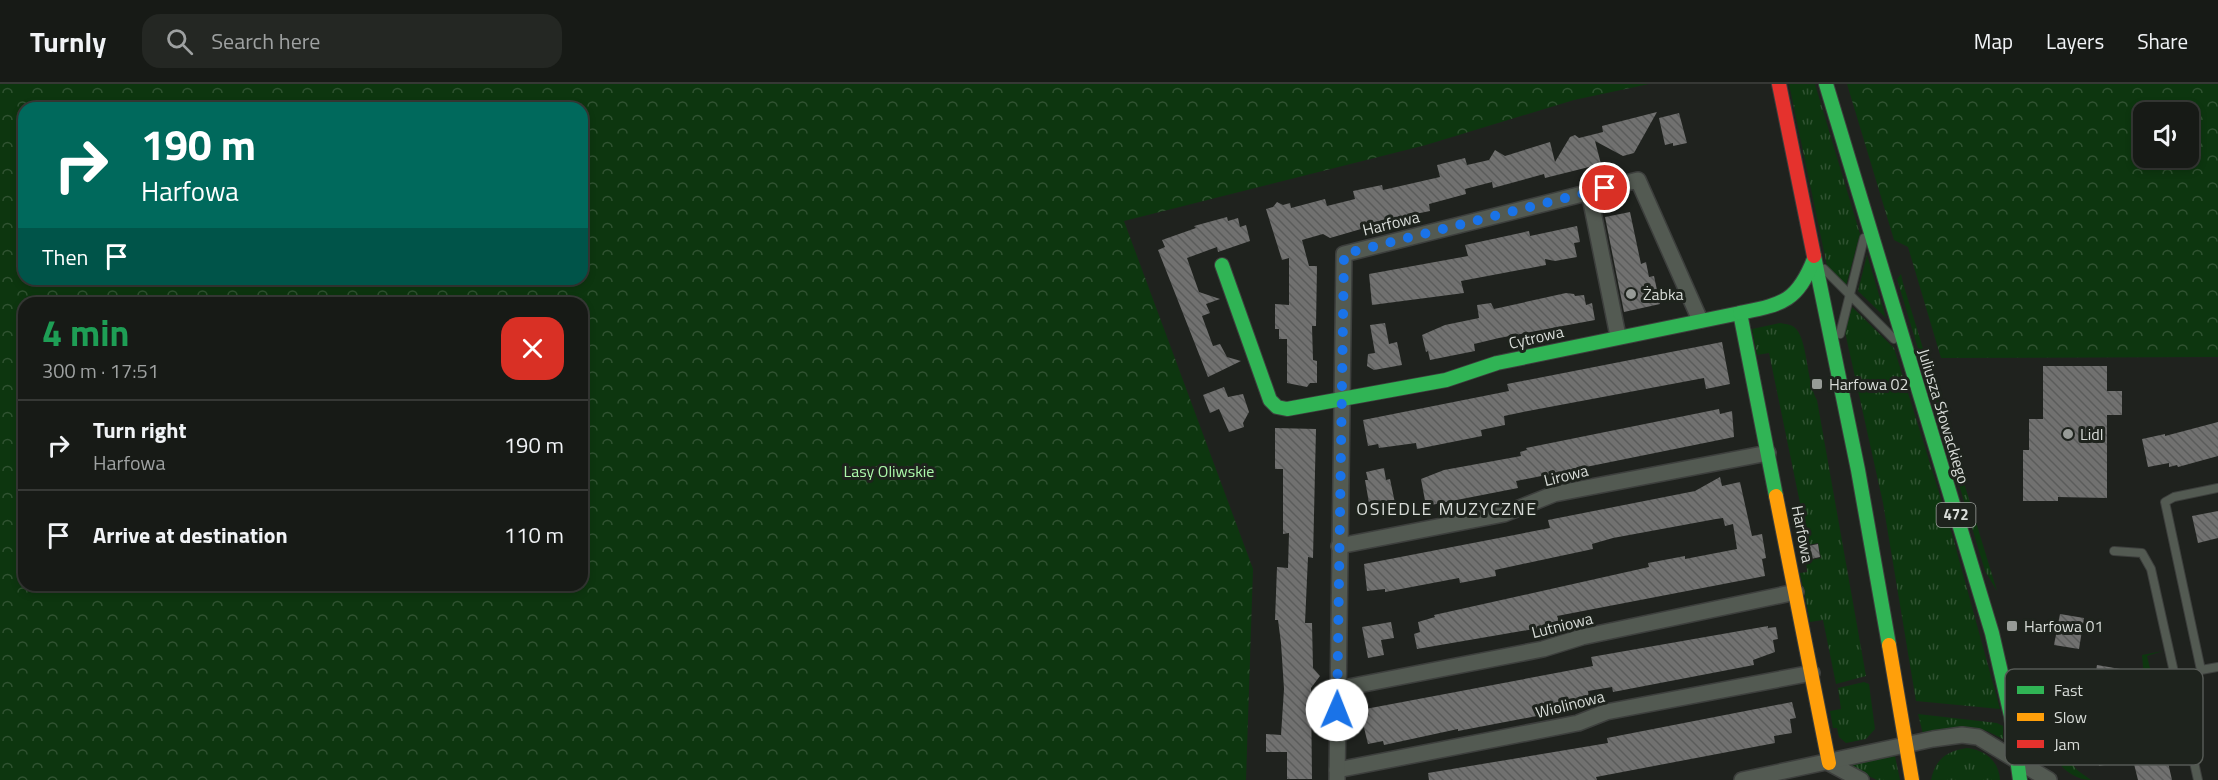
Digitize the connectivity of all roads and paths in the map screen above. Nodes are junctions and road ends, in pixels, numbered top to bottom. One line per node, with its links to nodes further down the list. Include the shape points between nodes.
1 (1779, 84): 5 (main road)
2 (1826, 84): 4 (main road, Juliusza Słowackiego / 472)
3 (1589, 192): 9 (street, Harfowa, via 1638,180); 10 (street); 13 (street, Harfowa, via 1344,254)
4 (1868, 224): 7 (lane); 11 (main road, Juliusza Słowackiego / 472)
5 (1814, 260): 7 (lane); 8 (main road, Cytrowa, via 1803,289 1792,299); 12 (main road)
6 (1221, 265): 13 (main road, via 1270,400 1287,409)
7 (1850, 294): 11 (lane); 12 (lane)
8 (1740, 313): 9 (main road, Cytrowa); 14 (main road, Harfowa)
9 (1700, 320): 10 (main road, Cytrowa)
10 (1618, 336): 13 (main road, Cytrowa, via 1497,363 1446,380)
11 (1907, 353): 25 (main road, Juliusza Słowackiego / 472, via 1992,633)
12 (1834, 356): 26 (main road, via 1858,470)
13 (1341, 400): 16 (street, Harfowa)
14 (1768, 453): 16 (street, Lirowa, via 1554,494 1504,514); 18 (main road, Harfowa)
15 (2218, 488): 21 (lane, via 2165,502)
16 (1339, 546): 24 (street, Harfowa)
17 (2114, 551): 20 (lane, via 2142,553 2151,569)
18 (1796, 592): 23 (main road, Harfowa); 24 (street, Lutniowa, via 1542,649)
19 (2218, 667): 22 (lane)
20 (2173, 669)
21 (2201, 669)
22 (2203, 670)
23 (1812, 674): 28 (main road, Harfowa); 32 (street, Wiolinowa, via 1606,712 1578,723)
24 (1338, 689): 32 (street, Harfowa)
25 (2005, 697)
26 (1905, 745): 27 (street, via 1962,735 1978,737); 28 (street); 35 (main road)
27 (2005, 753)
28 (1829, 763): 33 (street); 34 (street)
29 (2018, 765): 36 (main road, 472)
30 (2025, 765): 37 (street)
31 (2195, 765): 38 (lane)
32 (1337, 775)
33 (1742, 780)
34 (1861, 780)
35 (1912, 780)
36 (2020, 780)
37 (2049, 780)
38 (2198, 780)

